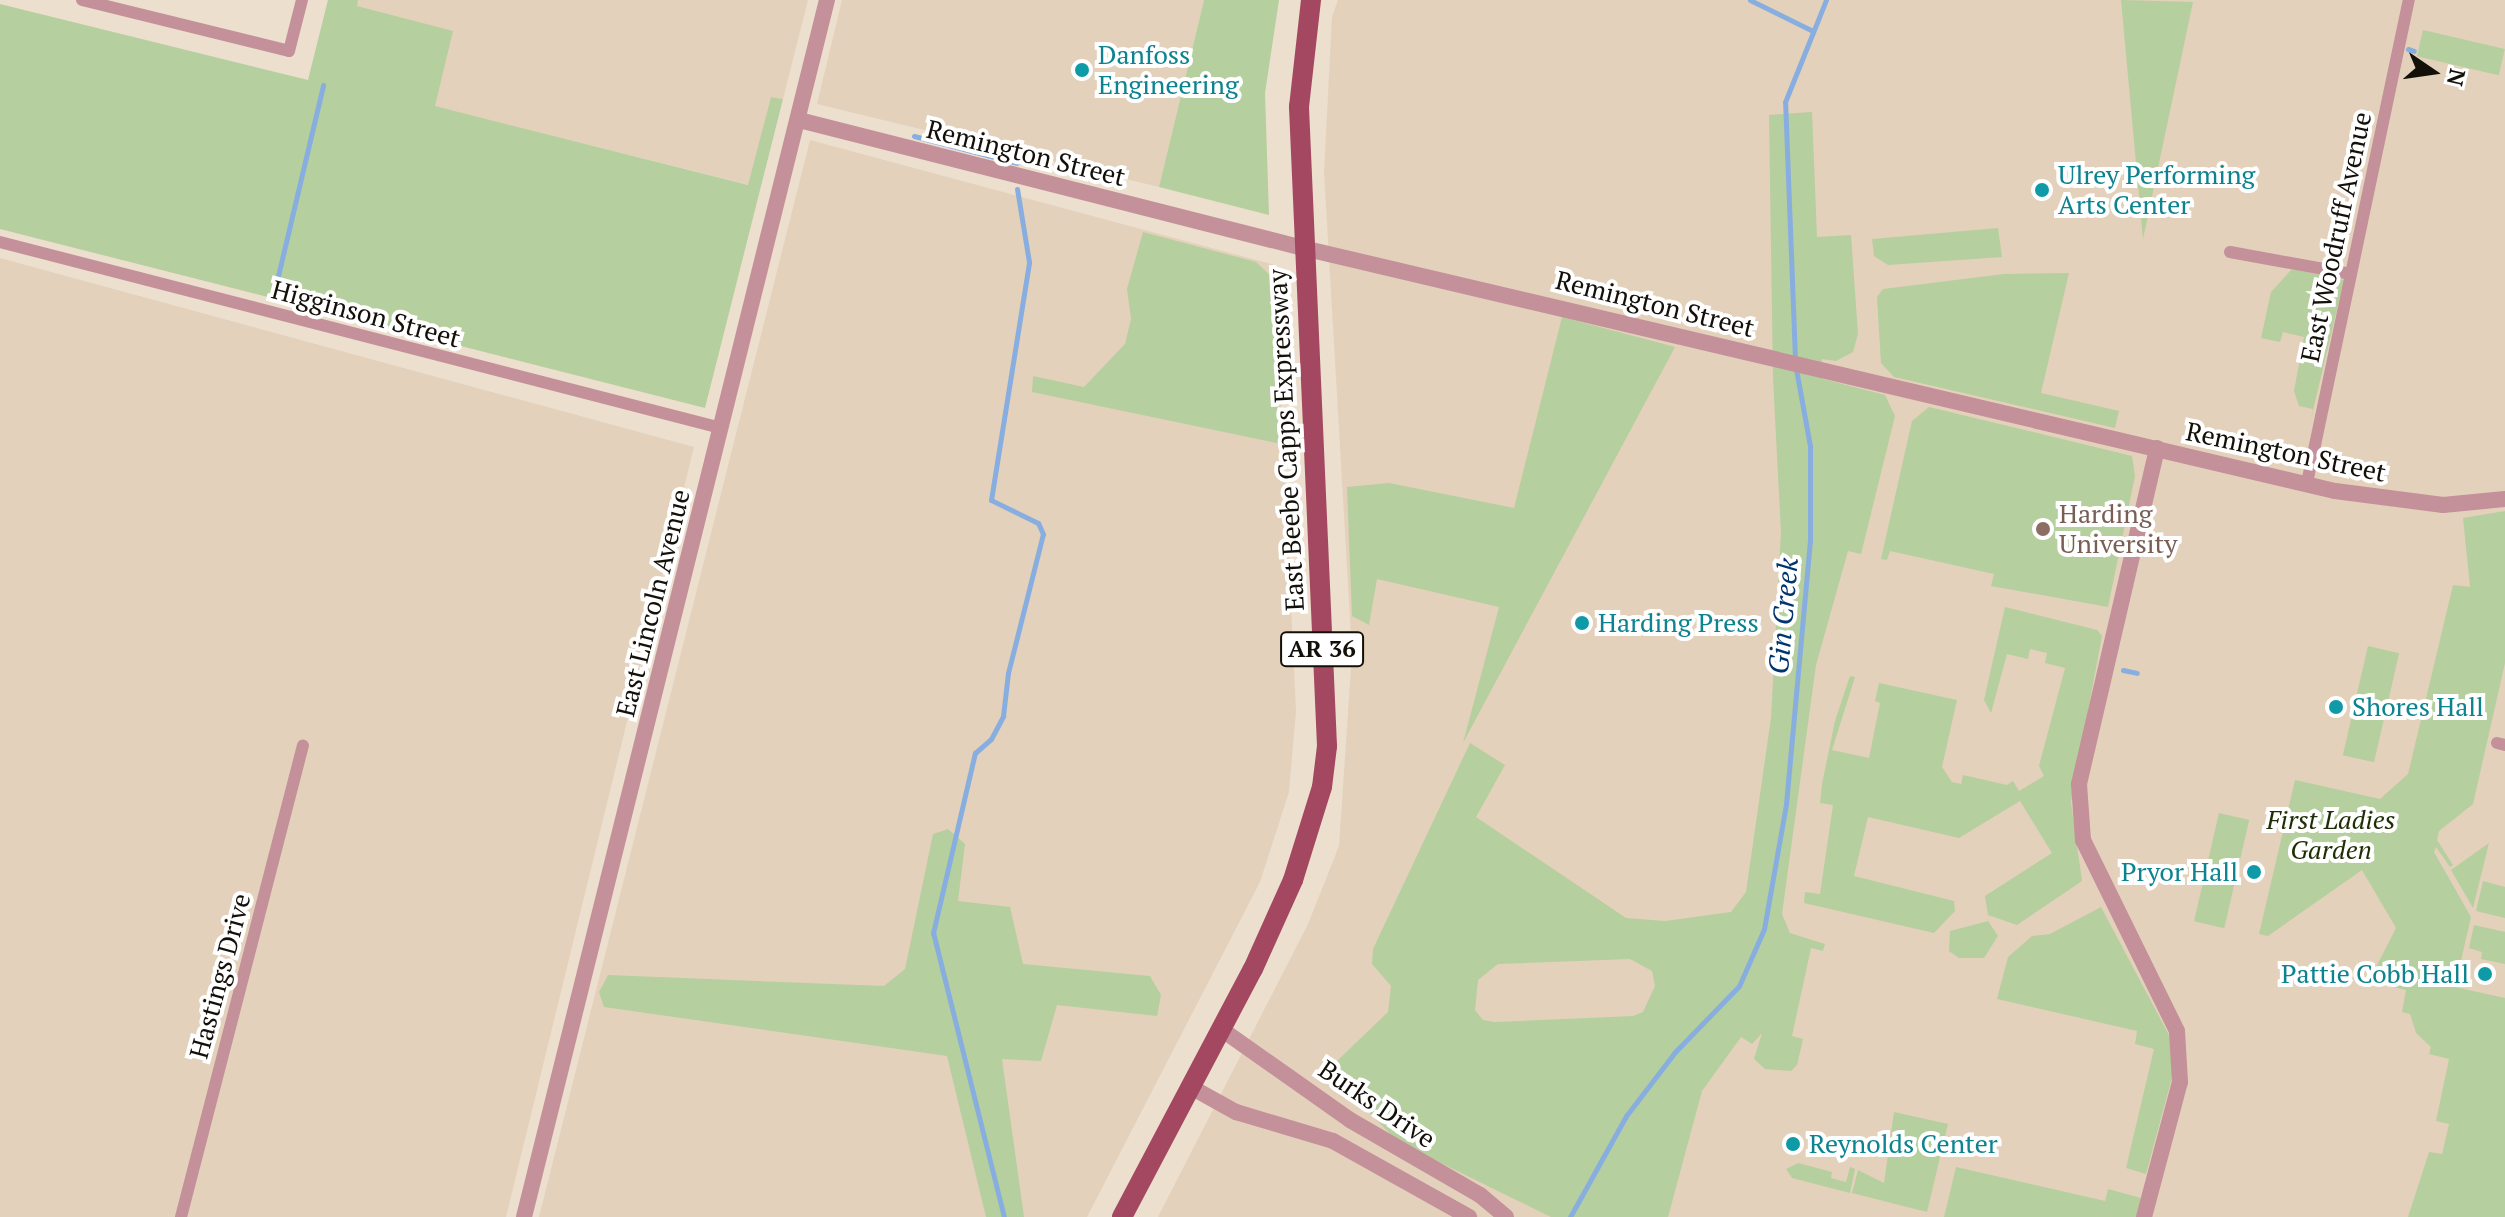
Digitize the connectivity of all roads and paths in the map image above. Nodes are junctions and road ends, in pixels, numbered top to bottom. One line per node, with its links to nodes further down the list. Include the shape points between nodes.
1 (82, 0): 2 (street, via 289,51)
2 (302, 0)
3 (827, 0): 6 (street, East Lincoln Avenue)
4 (1311, 0): 8 (main road, East Beebe Capps Expressway / AR 36, via 1299,107)
5 (2409, 0): 10 (street, East Woodruff Avenue)
6 (799, 120): 8 (street, Remington Street); 11 (street, East Lincoln Avenue)
7 (0, 242): 11 (street, Higginson Street)
8 (1303, 248): 12 (street, Remington Street); 16 (main road, East Beebe Capps Expressway / AR 36, via 1327,746 1318,801 1293,880)
9 (2230, 252): 10 (street)
10 (2351, 274): 13 (street, East Woodruff Avenue)
11 (721, 428): 19 (street, East Lincoln Avenue)
12 (2157, 448): 13 (street, Remington Street); 23 (street, via 2079,784 2083,840 2177,1031 2180,1082)
13 (2307, 483): 14 (street, Remington Street, via 2421,504)
14 (2505, 499)
15 (303, 746): 18 (street, Hastings Drive)
16 (1221, 1029): 17 (main road, East Beebe Capps Expressway / AR 36); 22 (street, Burks Drive, via 1350,1120 1480,1195)
17 (1189, 1086): 20 (main road, East Beebe Capps Expressway / AR 36); 21 (street, Burks Drive, via 1236,1112 1333,1141)
18 (181, 1217)
19 (524, 1217)
20 (1122, 1217)
21 (1469, 1217)
22 (1506, 1217)
23 (2144, 1217)

